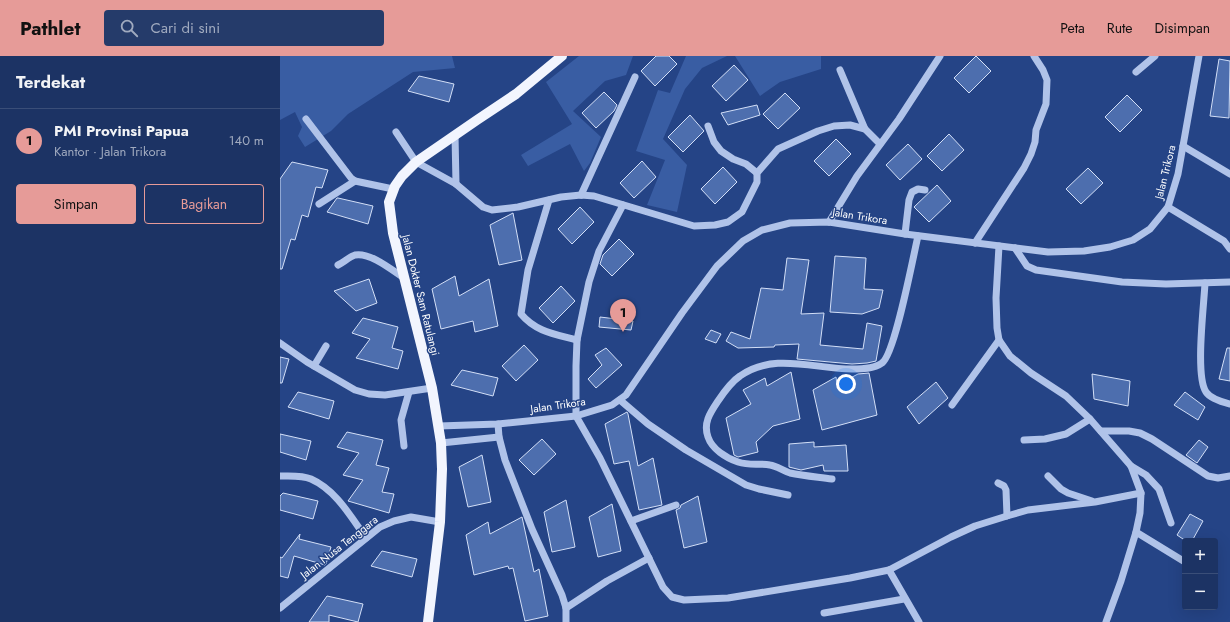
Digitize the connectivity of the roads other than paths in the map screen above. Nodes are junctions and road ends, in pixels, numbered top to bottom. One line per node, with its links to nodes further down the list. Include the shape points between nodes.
1 (562, 56): 13 (main road, Jalan Dokter Sam Ratulangi, via 516,94)
2 (1034, 56): 31 (street, via 1047,80 1046,104 1036,130 1031,154)
3 (1155, 56): 7 (street)
4 (1199, 56): 15 (street, Jalan Trikora)
5 (939, 57): 14 (street, via 899,120)
6 (840, 70): 11 (street)
7 (1136, 72)
8 (634, 77): 23 (street)
9 (306, 119): 19 (street)
10 (708, 126): 17 (street, via 714,142 721,151)
11 (865, 129): 14 (street); 17 (street, via 850,125 834,126 811,134 778,149)
12 (396, 132): 16 (street)
13 (455, 135): 16 (main road, Jalan Dokter Sam Ratulangi); 20 (street)
14 (880, 144): 28 (street)
15 (1183, 146): 18 (street); 27 (street, Jalan Trikora)
16 (416, 162): 20 (street); 21 (main road, Jalan Dokter Sam Ratulangi)
17 (757, 173): 26 (street, via 757,182 742,212 728,222 694,226)
18 (1230, 174)
19 (355, 181): 21 (street); 25 (street)
20 (456, 184): 24 (street, via 483,207 492,210)
21 (393, 189): 36 (main road, Jalan Dokter Sam Ratulangi, via 389,202 390,214)
22 (925, 190): 29 (street, via 918,189 912,192)
23 (581, 195): 24 (street); 26 (street, via 594,196)
24 (548, 200): 39 (street, via 528,270 521,314 532,326)
25 (319, 204)
26 (623, 205): 39 (street, via 595,262)
27 (1168, 206): 33 (street, Jalan Trikora, via 1142,235 1110,247 1048,252); 34 (street, via 1224,241)
28 (829, 222): 29 (street, Jalan Trikora); 46 (street, Jalan Trikora, via 790,223 762,230 743,241 717,266 637,380)
29 (905, 234): 30 (street, Jalan Trikora)
30 (918, 236): 31 (street, Jalan Trikora); 62 (street, via 890,353 881,364 862,369 838,369 785,362 753,368 739,376 725,392 707,421 710,441 734,461 771,465 789,472)
31 (975, 244): 32 (street, Jalan Trikora)
32 (999, 246): 33 (street, Jalan Trikora); 40 (street, via 996,305)
33 (1015, 248): 38 (street, via 1027,266 1036,270 1122,282)
34 (1230, 249)
35 (338, 265): 36 (street, via 353,256 363,255 373,258)
36 (404, 278): 44 (main road, Jalan Dokter Sam Ratulangi)
37 (1230, 282): 38 (street)
38 (1205, 283): 47 (street, via 1200,367 1202,383 1209,396)
39 (577, 340): 49 (street)
40 (999, 340): 48 (street); 50 (street, via 1010,356 1066,396)
41 (280, 343): 43 (street)
42 (326, 346): 43 (street)
43 (314, 366): 45 (street, via 355,390 369,394)
44 (432, 388): 45 (street); 52 (main road, Jalan Dokter Sam Ratulangi)
45 (409, 392): 57 (street, via 401,420)
46 (620, 400): 49 (street, Jalan Trikora); 65 (street, via 648,424 680,446 746,485)
47 (1230, 404)
48 (952, 405)
49 (576, 416): 51 (street, Jalan Trikora); 69 (street)
50 (1090, 419): 53 (street); 55 (street, via 1066,434)
51 (498, 424): 52 (street, Jalan Trikora); 54 (street)
52 (439, 426): 56 (main road, Jalan Dokter Sam Ratulangi)
53 (1100, 431): 58 (street); 61 (street, via 1140,433 1208,476)
54 (499, 437): 56 (street); 79 (street, via 505,460 532,529)
55 (1024, 440)
56 (441, 442): 70 (main road, Jalan Dokter Sam Ratulangi)
57 (404, 446)
58 (1131, 466): 64 (street); 71 (street, via 1146,475 1159,489)
59 (280, 476): 73 (street, via 310,478 329,491)
60 (1048, 476): 66 (street, via 1068,493)
61 (1230, 476)
62 (832, 479)
63 (998, 483): 68 (street, via 1006,490)
64 (1141, 493): 66 (street); 72 (street)
65 (788, 495)
66 (1095, 502): 68 (street, via 1028,510)
67 (676, 505): 69 (street)
68 (1007, 516): 76 (street, via 963,532)
69 (631, 521): 74 (street)
70 (440, 522): 73 (street, Jalan Nusa Tenggara, via 411,517 380,527); 81 (main road, Jalan Dokter Sam Ratulangi)
71 (1171, 523)
72 (1136, 532): 75 (street); 84 (street)
73 (366, 538): 78 (street, Jalan Nusa Tenggara)
74 (649, 558): 76 (street, via 663,587 672,597 684,600 728,598); 79 (street)
75 (1182, 560)
76 (889, 570): 77 (street)
77 (904, 599): 80 (street); 83 (street)
78 (280, 608)
79 (566, 608): 82 (street)
80 (824, 613)
81 (428, 622)
82 (566, 622)
83 (919, 622)
84 (1106, 622)

